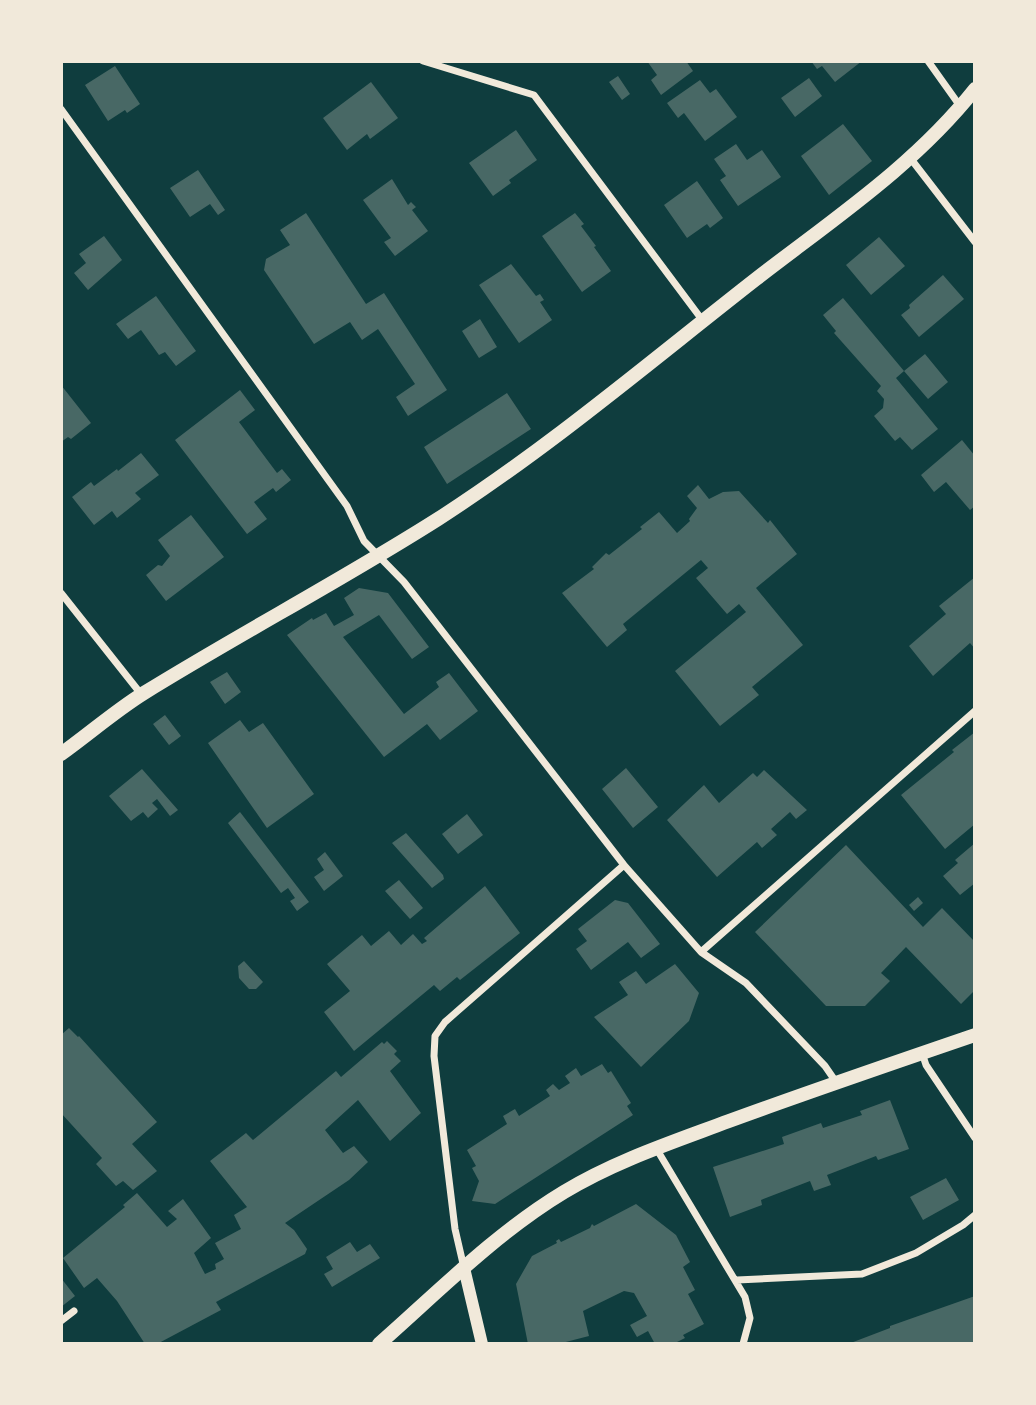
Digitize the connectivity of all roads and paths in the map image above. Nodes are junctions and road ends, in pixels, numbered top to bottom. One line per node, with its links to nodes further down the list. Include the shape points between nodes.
1 (424, 61): 8 (street, via 534,95)
2 (928, 61): 4 (street)
3 (975, 89): 4 (main road)
4 (961, 107): 6 (main road)
5 (61, 109): 9 (street, via 347,506 364,541)
6 (911, 159): 7 (street); 8 (main road)
7 (975, 242)
8 (703, 321): 9 (main road, via 554,439)
9 (379, 556): 11 (main road); 14 (street)
10 (61, 593): 11 (street)
11 (141, 695): 13 (main road)
12 (975, 711): 15 (street)
13 (61, 754)
14 (624, 865): 15 (street); 22 (street, via 471,997 435,1036 453,1215)
15 (701, 952): 18 (street, via 746,983)
16 (975, 1035): 17 (main road)
17 (922, 1052): 18 (main road); 19 (street)
18 (836, 1082): 20 (main road)
19 (975, 1138)
20 (656, 1148): 22 (main road, via 563,1192); 23 (street)
21 (975, 1215): 23 (street, via 915,1253 862,1274)
22 (464, 1268): 26 (main road); 27 (street)
23 (737, 1280): 28 (street, via 750,1318)
24 (74, 1311): 25 (street)
25 (61, 1321)
26 (379, 1344)
27 (482, 1344)
28 (743, 1344)

